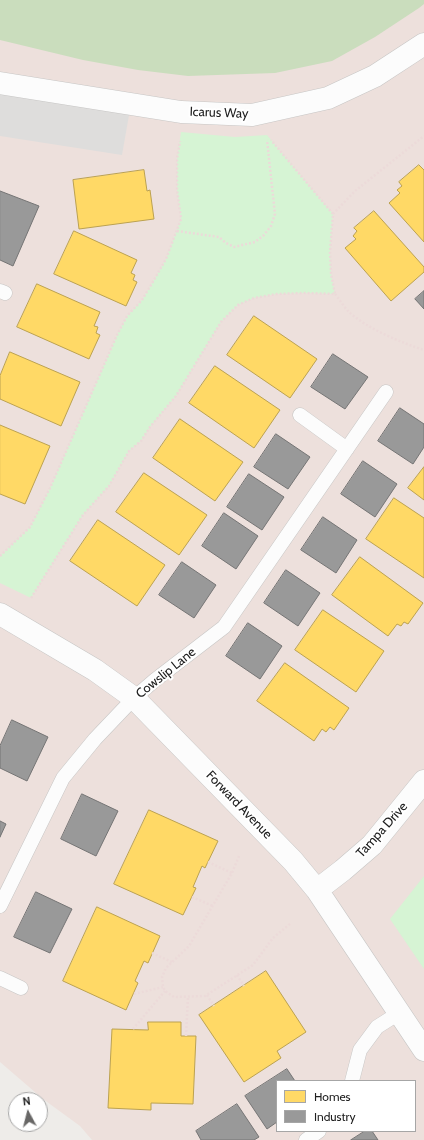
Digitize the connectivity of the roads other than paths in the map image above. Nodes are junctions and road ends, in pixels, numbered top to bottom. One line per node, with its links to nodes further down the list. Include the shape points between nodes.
1 (424, 44): 2 (street, Icarus Way, via 375,76 328,98 252,116 181,112)
2 (0, 83)
3 (386, 392): 5 (lane, Cowslip Lane)
4 (300, 415): 5 (lane)
5 (347, 449): 7 (lane, Cowslip Lane, via 224,627)
6 (0, 614): 7 (street, Forward Avenue, via 95,670)
7 (134, 698): 9 (street, Forward Avenue, via 293,861); 10 (lane, Cowslip Lane, via 63,778)
8 (424, 781): 9 (street, Tampa Drive, via 372,845)
9 (318, 890): 13 (street, Forward Avenue)
10 (0, 906)
11 (0, 978): 12 (lane)
12 (21, 988)
13 (399, 1013): 14 (street, Forward Avenue); 15 (lane, via 378,1027 360,1050)
14 (424, 1050)
15 (352, 1080)
16 (318, 1132): 17 (lane)
17 (306, 1140)

